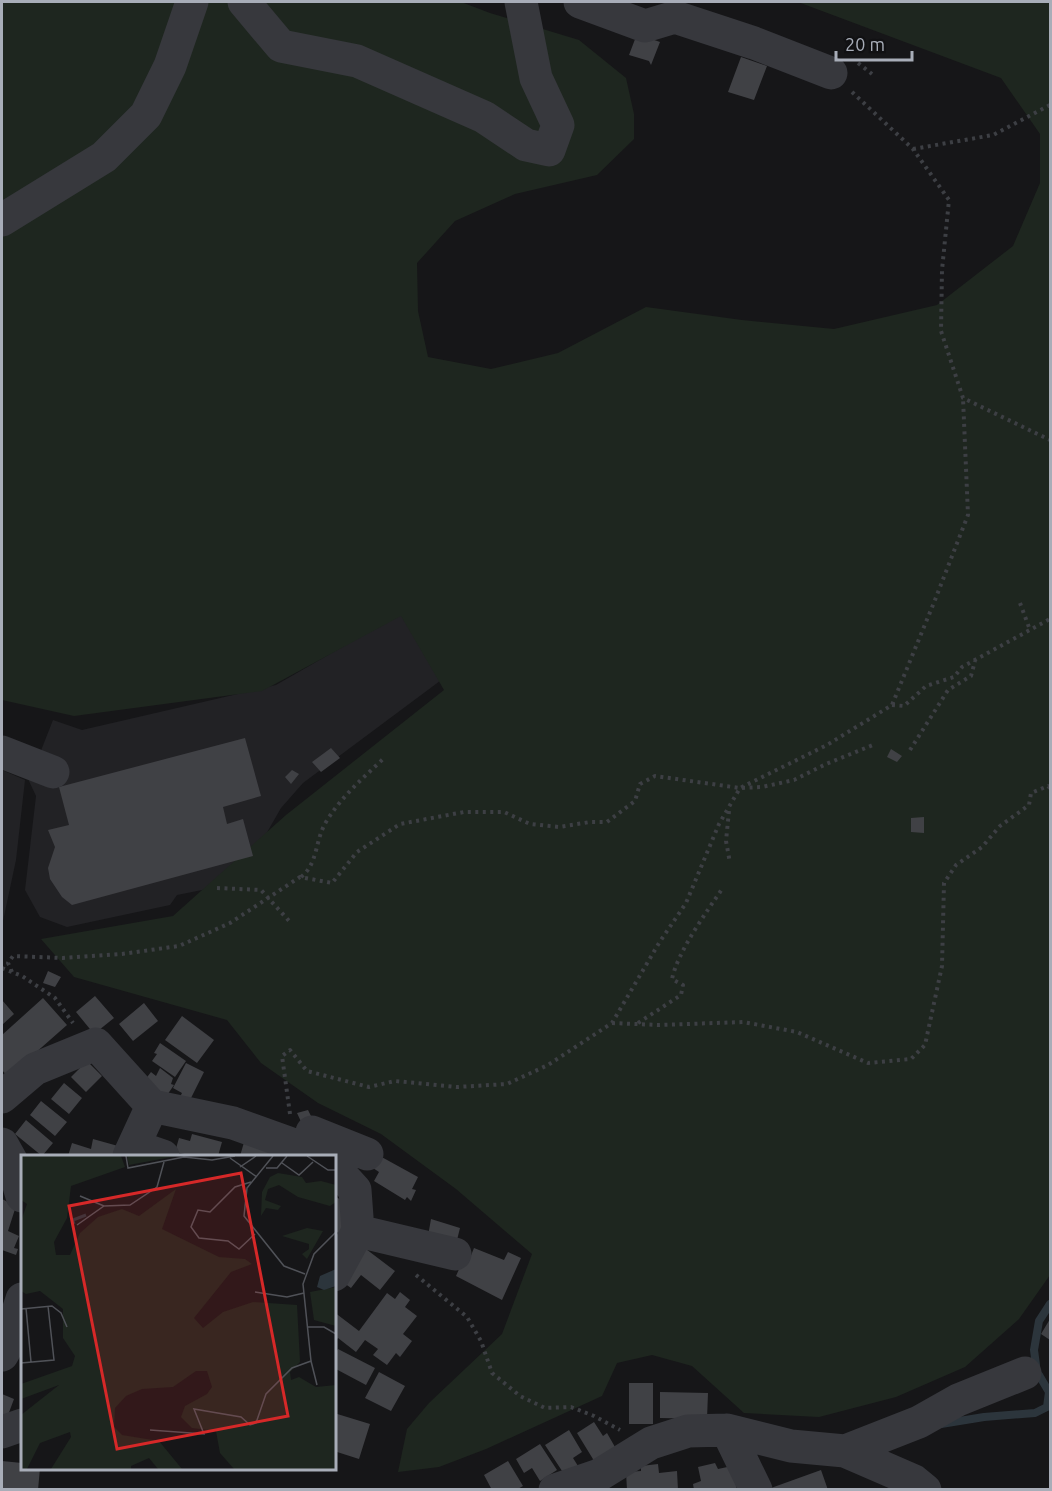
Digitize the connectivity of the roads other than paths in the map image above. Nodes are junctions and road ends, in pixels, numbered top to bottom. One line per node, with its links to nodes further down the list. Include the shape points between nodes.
1 (192, 2): 7 (street, via 170,66 146,115 104,157)
2 (243, 2): 3 (street, via 281,46 357,61 484,117 526,145 549,150 558,125 536,78)
3 (521, 2)
4 (580, 2): 5 (street, via 645,26)
5 (673, 9): 6 (street)
6 (831, 73)
7 (2, 219)
8 (2, 752): 9 (street)
9 (53, 772)
10 (2, 1097): 11 (street, via 35,1069 96,1044)
11 (152, 1106): 13 (street); 15 (street, via 233,1123)
12 (2, 1144): 17 (street)
13 (142, 1153)
14 (367, 1154): 15 (street, via 312,1132)
15 (325, 1155)
16 (336, 1168): 18 (street, via 355,1190)
17 (21, 1193)
18 (358, 1231): 19 (street); 20 (street)
19 (455, 1254)
20 (336, 1271)
21 (21, 1302): 22 (street)
22 (2, 1355)
23 (1025, 1373): 27 (street)
24 (21, 1425): 26 (street)
25 (727, 1430): 27 (street, via 791,1446); 28 (street, via 688,1431 644,1452 610,1481); 29 (street)
26 (2, 1432)
27 (845, 1451): 30 (street, via 914,1481)
28 (555, 1490)
29 (756, 1490)
30 (925, 1490)

